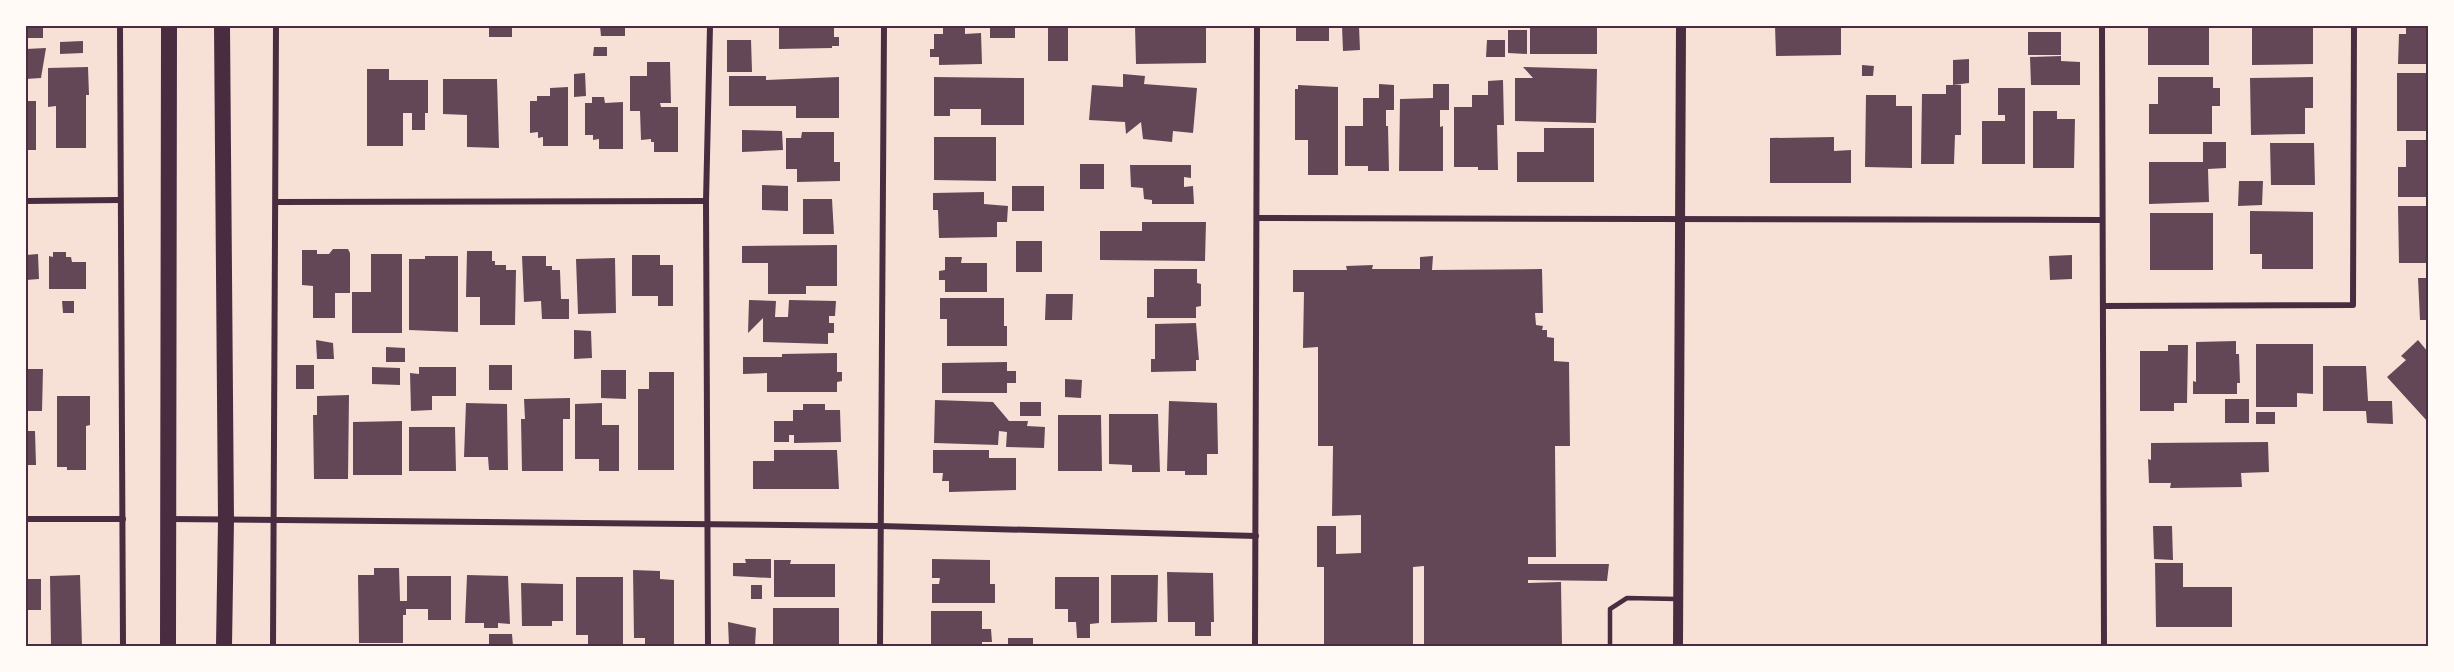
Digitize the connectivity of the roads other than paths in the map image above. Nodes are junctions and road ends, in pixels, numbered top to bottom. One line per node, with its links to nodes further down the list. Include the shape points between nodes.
1 (120, 26): 11 (street)
2 (169, 26): 21 (highway)
3 (222, 26): 22 (highway)
4 (276, 26): 14 (street)
5 (710, 26): 13 (street)
6 (884, 26): 25 (street)
7 (1257, 26): 15 (street)
8 (1681, 26): 16 (street)
9 (2102, 26): 17 (street)
10 (2354, 26): 18 (street, via 2353,305)
11 (120, 200): 12 (street); 20 (street)
12 (26, 201)
13 (706, 201): 14 (street); 24 (street)
14 (276, 202): 23 (street)
15 (1257, 218): 16 (street); 26 (street)
16 (1680, 219): 17 (street); 27 (street)
17 (2102, 220): 18 (street)
18 (2103, 306): 37 (street)
19 (26, 519): 20 (street)
20 (123, 519): 28 (street)
21 (168, 519): 22 (street); 29 (highway)
22 (226, 520): 23 (street); 30 (highway)
23 (274, 521): 24 (street); 31 (street)
24 (706, 525): 25 (street); 32 (street)
25 (880, 526): 26 (street); 33 (street)
26 (1256, 536): 34 (street)
27 (1678, 599): 35 (lane, via 1627,598 1610,609); 36 (street)
28 (123, 646)
29 (168, 646)
30 (224, 646)
31 (273, 646)
32 (708, 646)
33 (880, 646)
34 (1255, 646)
35 (1610, 646)
36 (1678, 646)
37 (2104, 646)

